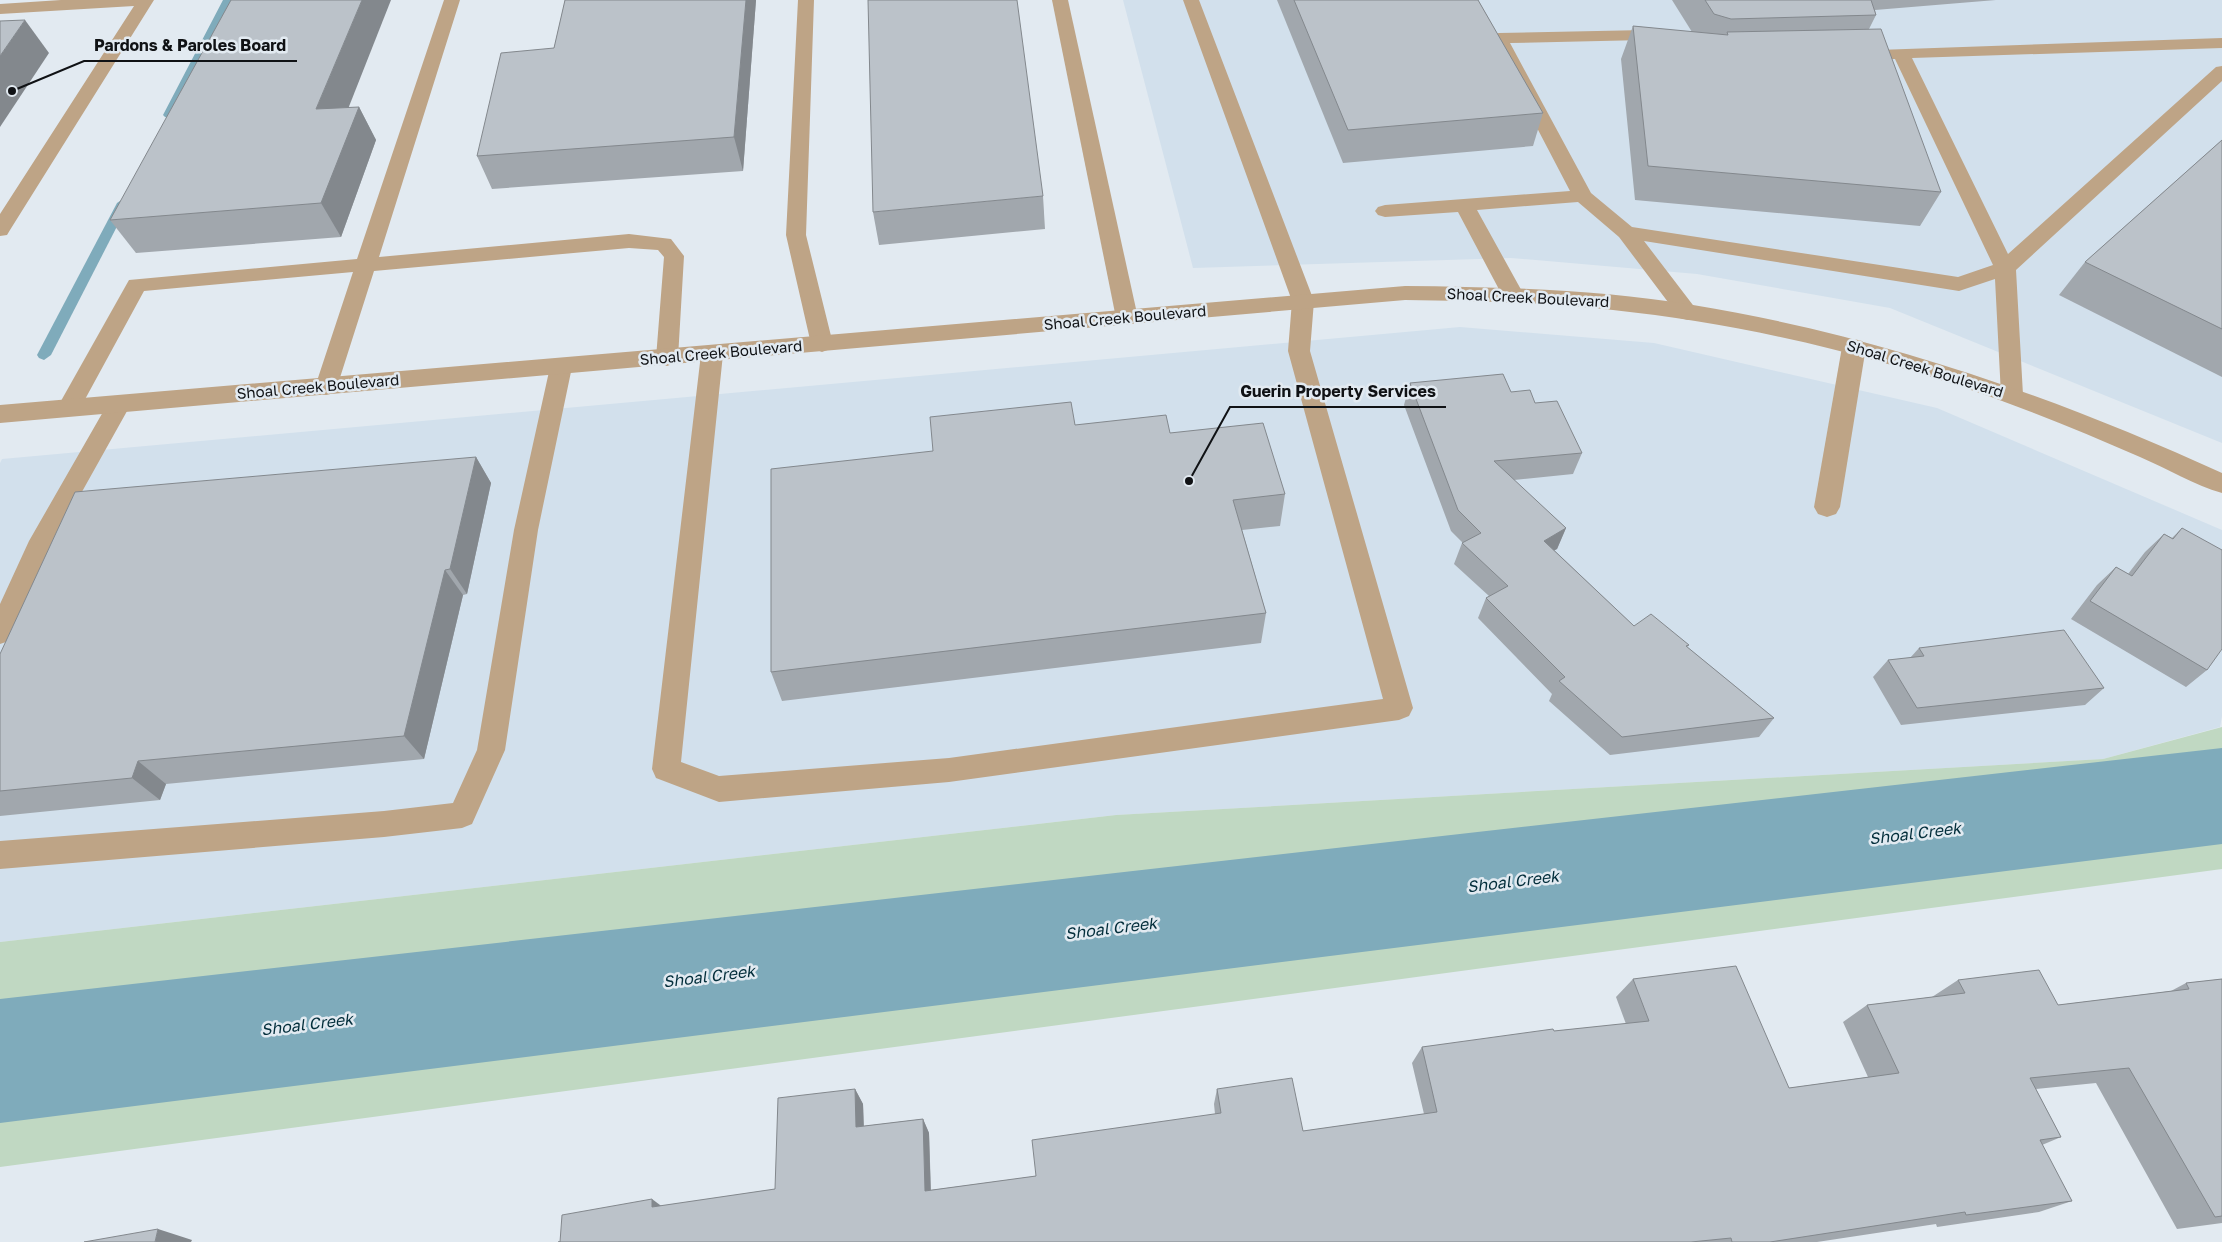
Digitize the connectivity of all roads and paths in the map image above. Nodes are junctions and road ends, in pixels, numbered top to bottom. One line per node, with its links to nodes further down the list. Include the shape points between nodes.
1 (142, 0): 7 (lane)
2 (146, 0): 16 (lane)
3 (452, 0): 18 (lane)
4 (806, 0): 24 (lane, via 796,235)
5 (1060, 0): 23 (lane)
6 (1191, 0): 21 (lane)
7 (0, 8)
8 (2222, 43): 10 (lane)
9 (1680, 47): 13 (lane, via 1646,35 1499,38)
10 (1901, 54): 11 (lane); 19 (lane)
11 (1842, 56)
12 (2222, 71): 19 (lane)
13 (1583, 196): 14 (lane); 17 (lane)
14 (1464, 205): 15 (lane); 20 (lane)
15 (1385, 211)
16 (0, 230)
17 (1626, 232): 19 (lane, via 1959,284); 22 (lane)
18 (365, 266): 27 (lane, via 629,241 664,244 674,256); 29 (lane); 32 (lane, via 137,285)
19 (2005, 268): 30 (lane)
20 (1513, 295): 21 (street, Shoal Creek Boulevard, via 1405,293); 22 (street, Shoal Creek Boulevard, via 1614,302)
21 (1303, 301): 23 (street, Shoal Creek Boulevard); 26 (lane, via 1299,351 1399,708 949,770 719,789 666,769)
22 (1688, 313): 25 (street, Shoal Creek Boulevard, via 1801,333)
23 (1127, 318): 24 (street, Shoal Creek Boulevard)
24 (822, 344): 26 (street, Shoal Creek Boulevard)
25 (1854, 347): 30 (street, Shoal Creek Boulevard); 35 (street)
26 (712, 354): 27 (street, Shoal Creek Boulevard)
27 (666, 358): 28 (street, Shoal Creek Boulevard)
28 (560, 367): 29 (street, Shoal Creek Boulevard); 37 (lane, via 526,530 491,750 462,815)
29 (326, 386): 31 (street, Shoal Creek Boulevard)
30 (2012, 395): 34 (street, Shoal Creek Boulevard, via 2150,450)
31 (119, 404): 32 (street, Shoal Creek Boulevard); 36 (lane, via 38,548)
32 (69, 408): 33 (street, Shoal Creek Boulevard)
33 (0, 414)
34 (2222, 484)
35 (1827, 508)
36 (0, 633)
37 (0, 855)

